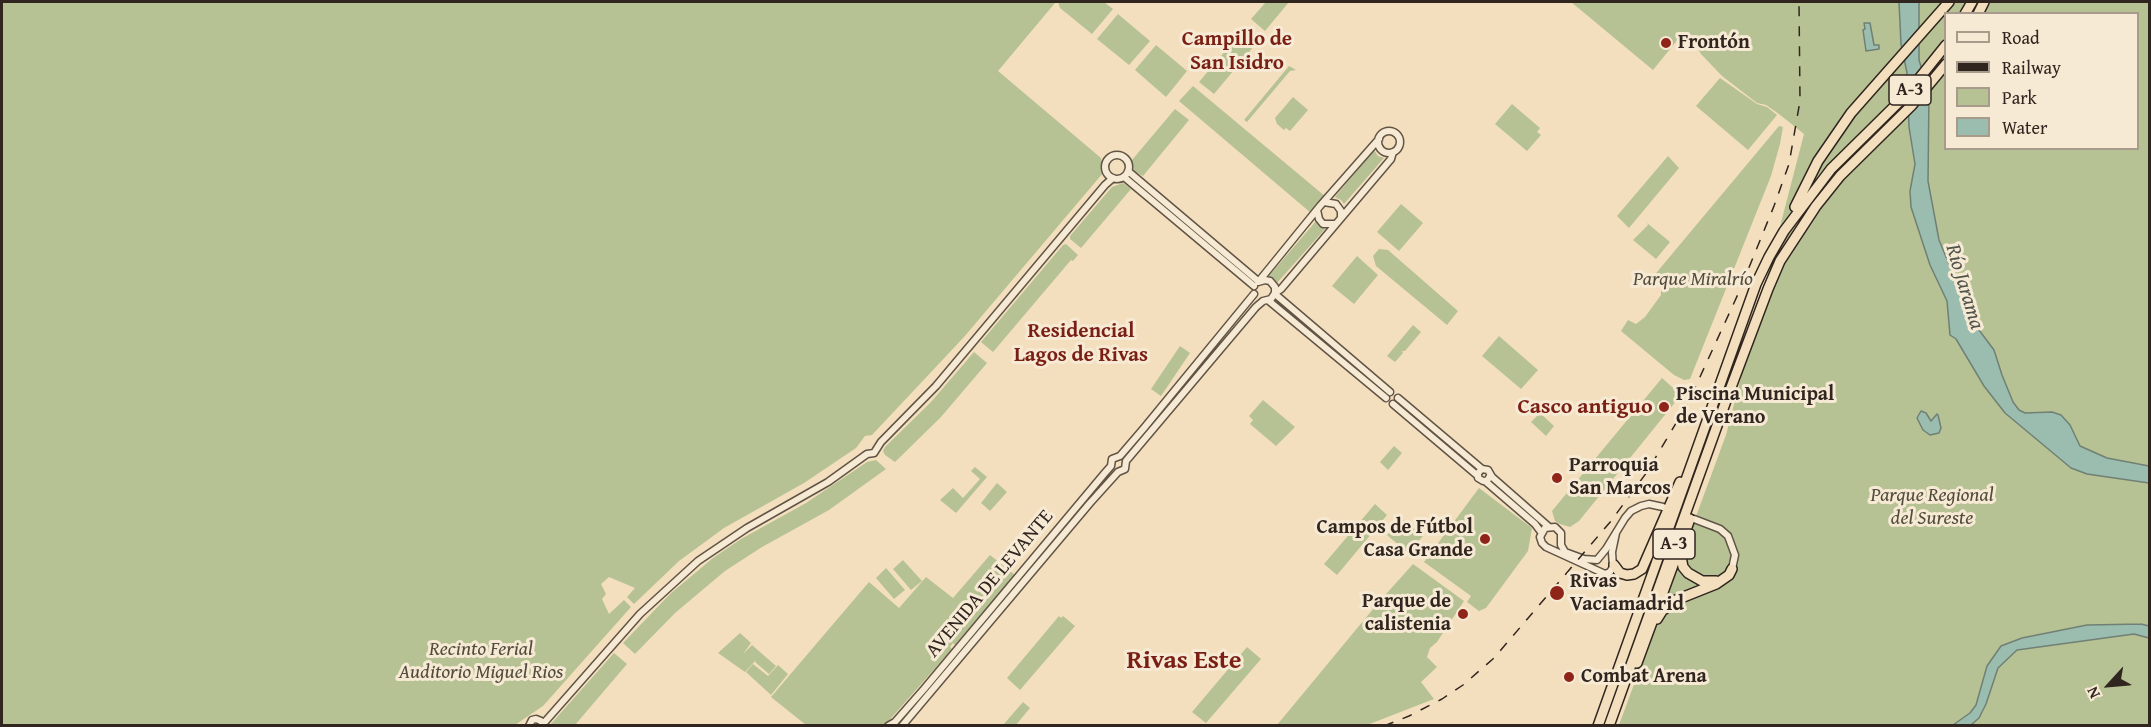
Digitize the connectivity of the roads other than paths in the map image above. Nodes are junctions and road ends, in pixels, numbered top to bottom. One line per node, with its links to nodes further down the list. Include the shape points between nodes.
1 (1949, 2): 12 (highway, via 1851,113 1818,161)
2 (1944, 47): 12 (highway, A-3, via 1905,96 1831,170)
3 (1944, 66): 17 (highway, A-3, via 1912,105 1840,176 1794,237 1768,289)
4 (1379, 139): 5 (street, via 1381,149); 5 (street, via 1388,132 1397,135 1400,145); 8 (street)
5 (1394, 152): 10 (street)
6 (1126, 174): 7 (street); 7 (street, via 1129,164 1125,158 1112,156 1105,168); 13 (street)
7 (1113, 178): 45 (street, via 874,453 698,561 640,614)
8 (1323, 203): 9 (street); 10 (street, via 1336,204)
9 (1317, 210): 11 (street, via 1323,224); 13 (street)
10 (1341, 217): 11 (street)
11 (1334, 224): 14 (street)
12 (1784, 231): 22 (highway, A-3, via 1756,284)
13 (1257, 283): 14 (street, via 1270,281); 15 (street)
14 (1275, 293): 16 (street); 18 (street)
15 (1254, 294): 16 (street); 23 (street)
16 (1266, 301): 19 (street); 24 (street, via 1256,307)
17 (1737, 374): 36 (highway); 44 (highway, A-3)
18 (1390, 392): 19 (street); 20 (street)
19 (1386, 398): 21 (street)
20 (1398, 398): 21 (street); 26 (street)
21 (1394, 404): 28 (street)
22 (1696, 451): 40 (highway, via 1645,564 1627,575 1620,573); 48 (highway, A-3)
23 (1120, 456): 24 (street); 25 (street, via 1112,459)
24 (1126, 461): 27 (street, via 1125,469)
25 (1111, 465): 27 (street); 46 (street, AVENIDA DE LEVANTE)
26 (1482, 469): 28 (street); 29 (street)
27 (1118, 472): 46 (street, AVENIDA DE LEVANTE)
28 (1478, 476): 30 (street)
29 (1490, 476): 30 (street); 33 (street)
30 (1485, 482): 34 (street)
31 (1663, 507): 35 (street, via 1649,504 1634,509)
32 (1694, 519): 42 (street, via 1728,536 1735,555)
33 (1549, 526): 34 (street); 37 (street, via 1559,530)
34 (1542, 532): 38 (street, via 1541,542)
35 (1616, 533): 39 (street); 40 (street)
36 (1683, 539): 42 (highway, via 1680,558 1695,579 1712,582); 43 (highway)
37 (1560, 542): 38 (street); 39 (street, via 1565,552 1574,556)
38 (1550, 548): 41 (street)
39 (1599, 558): 40 (street, via 1607,556); 41 (street)
40 (1613, 562): 41 (street, via 1607,573)
41 (1597, 569)
42 (1732, 569): 43 (highway, via 1716,584 1676,600 1662,611)
43 (1652, 627): 44 (highway, via 1620,706)
44 (1613, 714): 49 (highway, A-3)
45 (543, 725): 47 (street, via 536,719)
46 (896, 725)
47 (529, 726)
48 (1598, 726)
49 (1609, 726)

